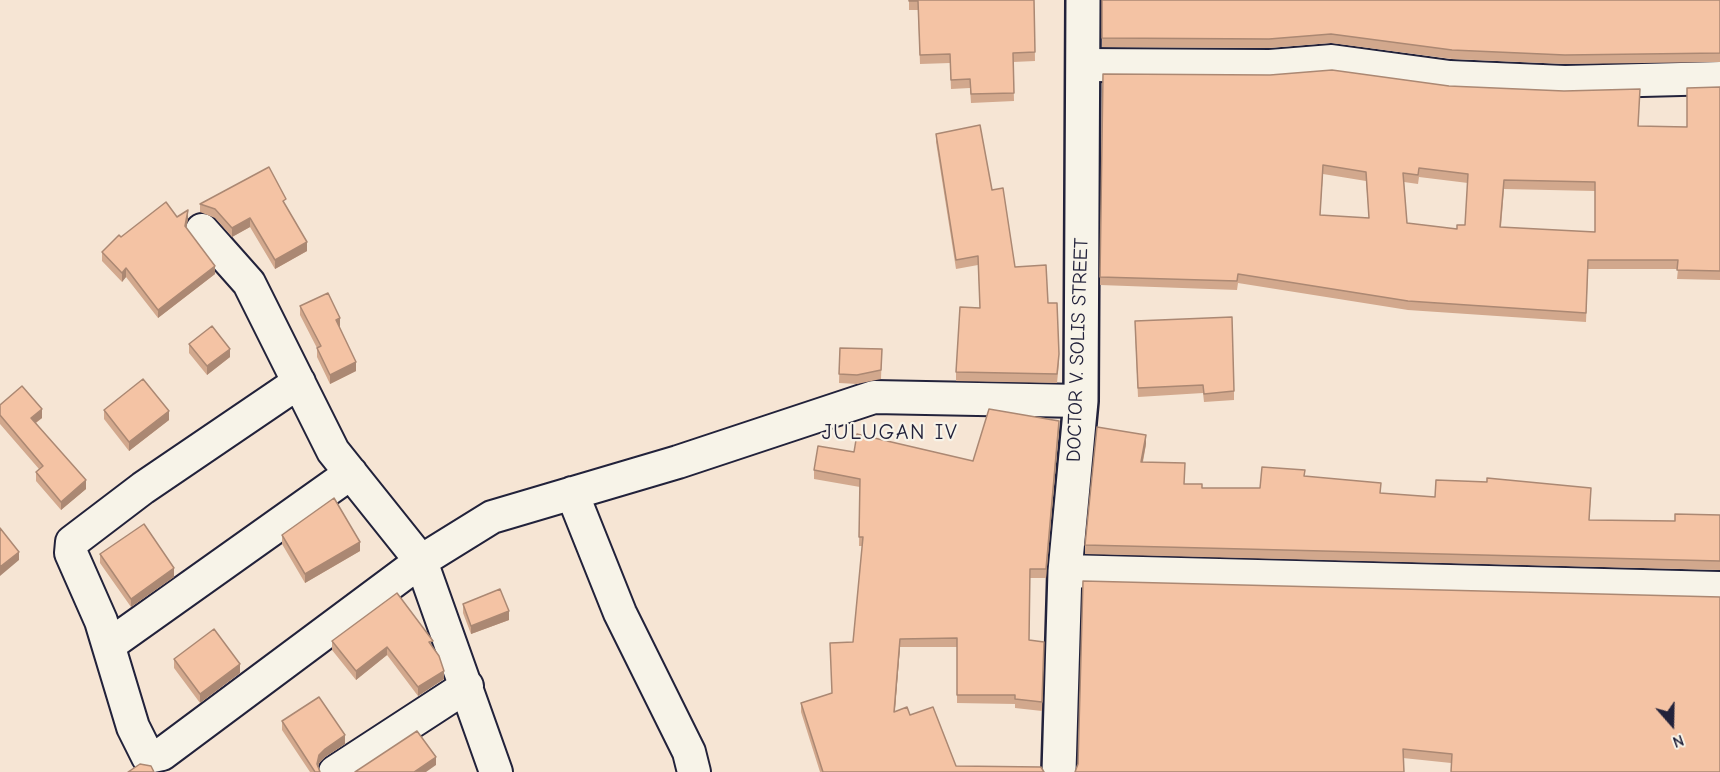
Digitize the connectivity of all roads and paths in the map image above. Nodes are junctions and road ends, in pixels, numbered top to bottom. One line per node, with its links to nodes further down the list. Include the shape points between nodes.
1 (1083, 0): 2 (street, DOCTOR V. SOLIS STREET)
2 (1084, 65): 3 (street, via 1270,66 1332,61 1473,78 1565,82); 6 (street, DOCTOR V. SOLIS STREET)
3 (1720, 78)
4 (202, 230): 5 (street, via 249,284)
5 (299, 382): 7 (street, via 333,452); 12 (street, via 143,488 72,542 71,553)
6 (1081, 401): 8 (street, via 874,397); 10 (street, DOCTOR V. SOLIS STREET)
7 (351, 473): 9 (street); 12 (street)
8 (572, 493): 9 (street, via 492,517); 14 (street, via 620,613)
9 (421, 561): 12 (street, via 154,757 148,757 133,727); 13 (street)
10 (1065, 571): 11 (street); 17 (street, DOCTOR V. SOLIS STREET)
11 (1720, 588)
12 (109, 645)
13 (466, 686): 15 (street); 16 (street)
14 (697, 765)
15 (335, 772)
16 (496, 772)
17 (1059, 772)

